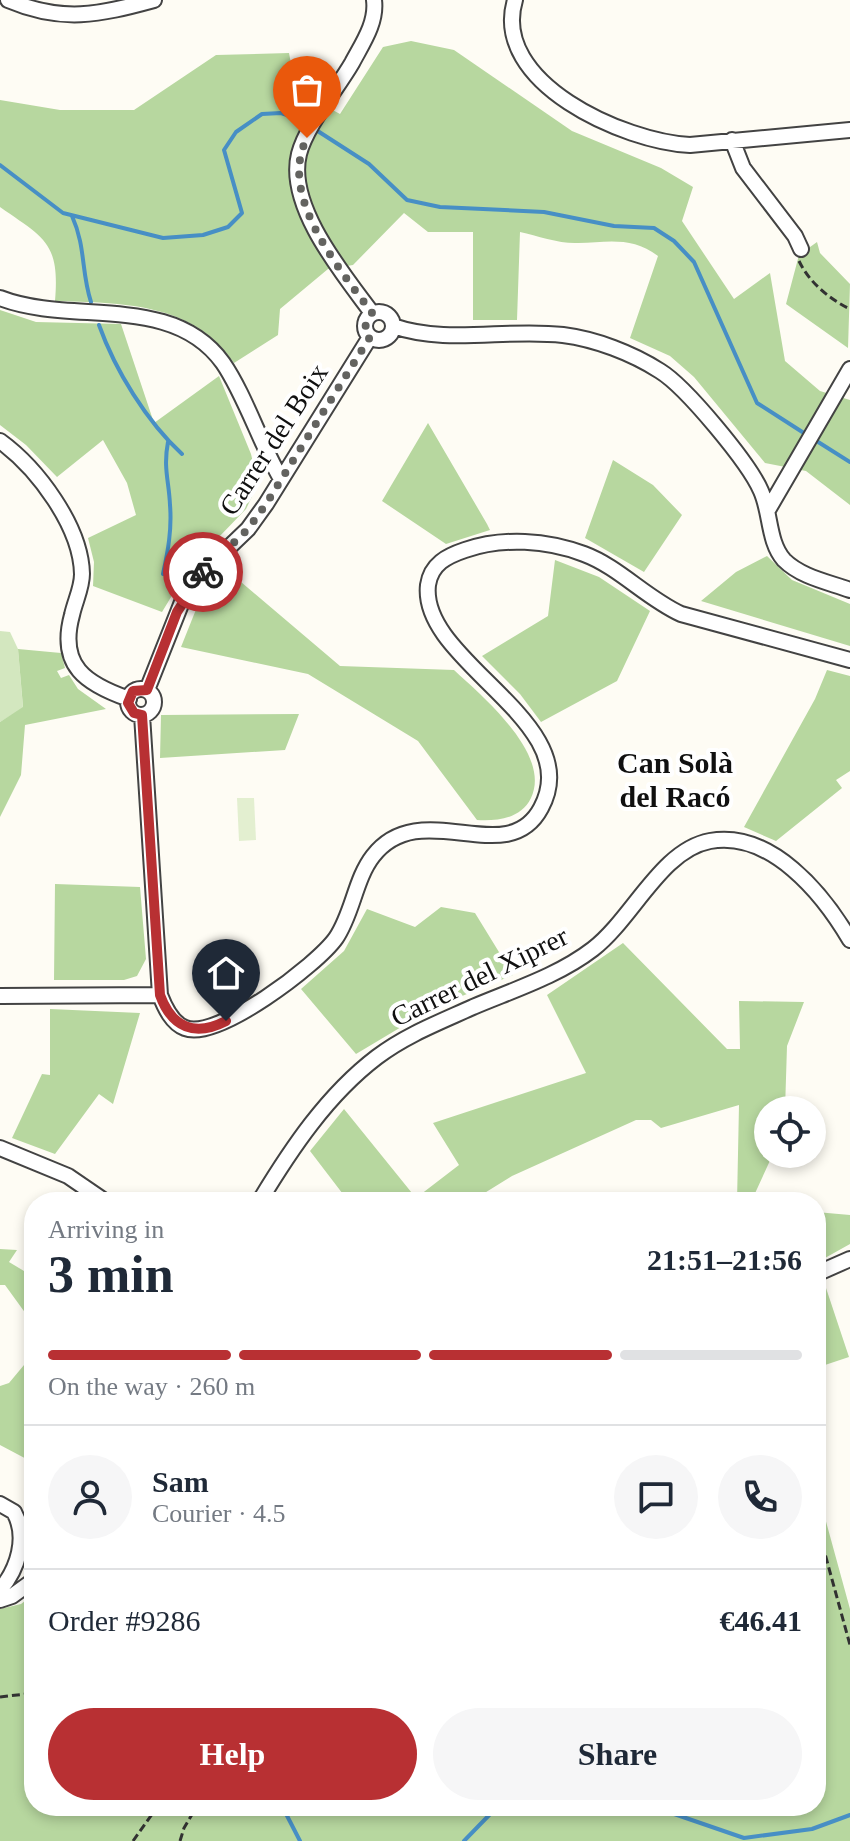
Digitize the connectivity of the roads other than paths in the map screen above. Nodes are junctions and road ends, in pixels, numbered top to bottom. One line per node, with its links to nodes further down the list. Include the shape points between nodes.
1 (8, 0): 2 (street, via 67,17)
2 (154, 0)
3 (374, 0): 9 (street, via 371,27 307,138 298,164 305,202 331,257)
4 (515, 0): 6 (street, via 510,29 523,59 596,119 666,144)
5 (850, 130): 6 (street)
6 (732, 140): 7 (street, via 743,168)
7 (801, 249)
8 (0, 298): 14 (street, via 39,311 152,318 194,335 234,381)
9 (372, 313): 10 (street, via 388,316); 11 (street, via 365,327)
10 (393, 326): 11 (street, via 382,341); 15 (street, via 425,335 563,335 636,358 679,385 760,488)
11 (370, 337): 14 (street, Carrer del Boix)
12 (850, 369): 15 (street)
13 (0, 441): 19 (street, via 47,486 80,558 81,587 68,630 77,671 88,682)
14 (281, 479): 18 (street, Carrer del Boix, via 248,529 200,575 182,602)
15 (768, 510): 16 (street, via 776,548 785,560 798,571)
16 (850, 590)
17 (850, 660): 22 (street, via 681,614 603,562 551,544 491,544 441,561 429,580 432,619 533,733 547,774 540,811 510,833 420,829 396,835 372,857 329,947 281,986 215,1026 185,1028)
18 (147, 690): 19 (street, via 137,689); 20 (street, via 154,705)
19 (129, 699): 20 (street, via 131,711)
20 (142, 715): 22 (street)
21 (850, 940): 26 (street, Carrer del Xiprer, via 806,881 767,852 726,840 681,852 619,927 590,951 378,1056 305,1134)
22 (160, 995): 23 (street)
23 (0, 996)
24 (0, 1148): 25 (street, via 68,1176)
25 (91, 1192)
26 (266, 1192)
27 (850, 1259): 28 (street)
28 (826, 1270)
29 (0, 1504): 31 (street, via 16,1515 21,1536 16,1564)
30 (24, 1587): 32 (street)
31 (0, 1590)
32 (0, 1600)

